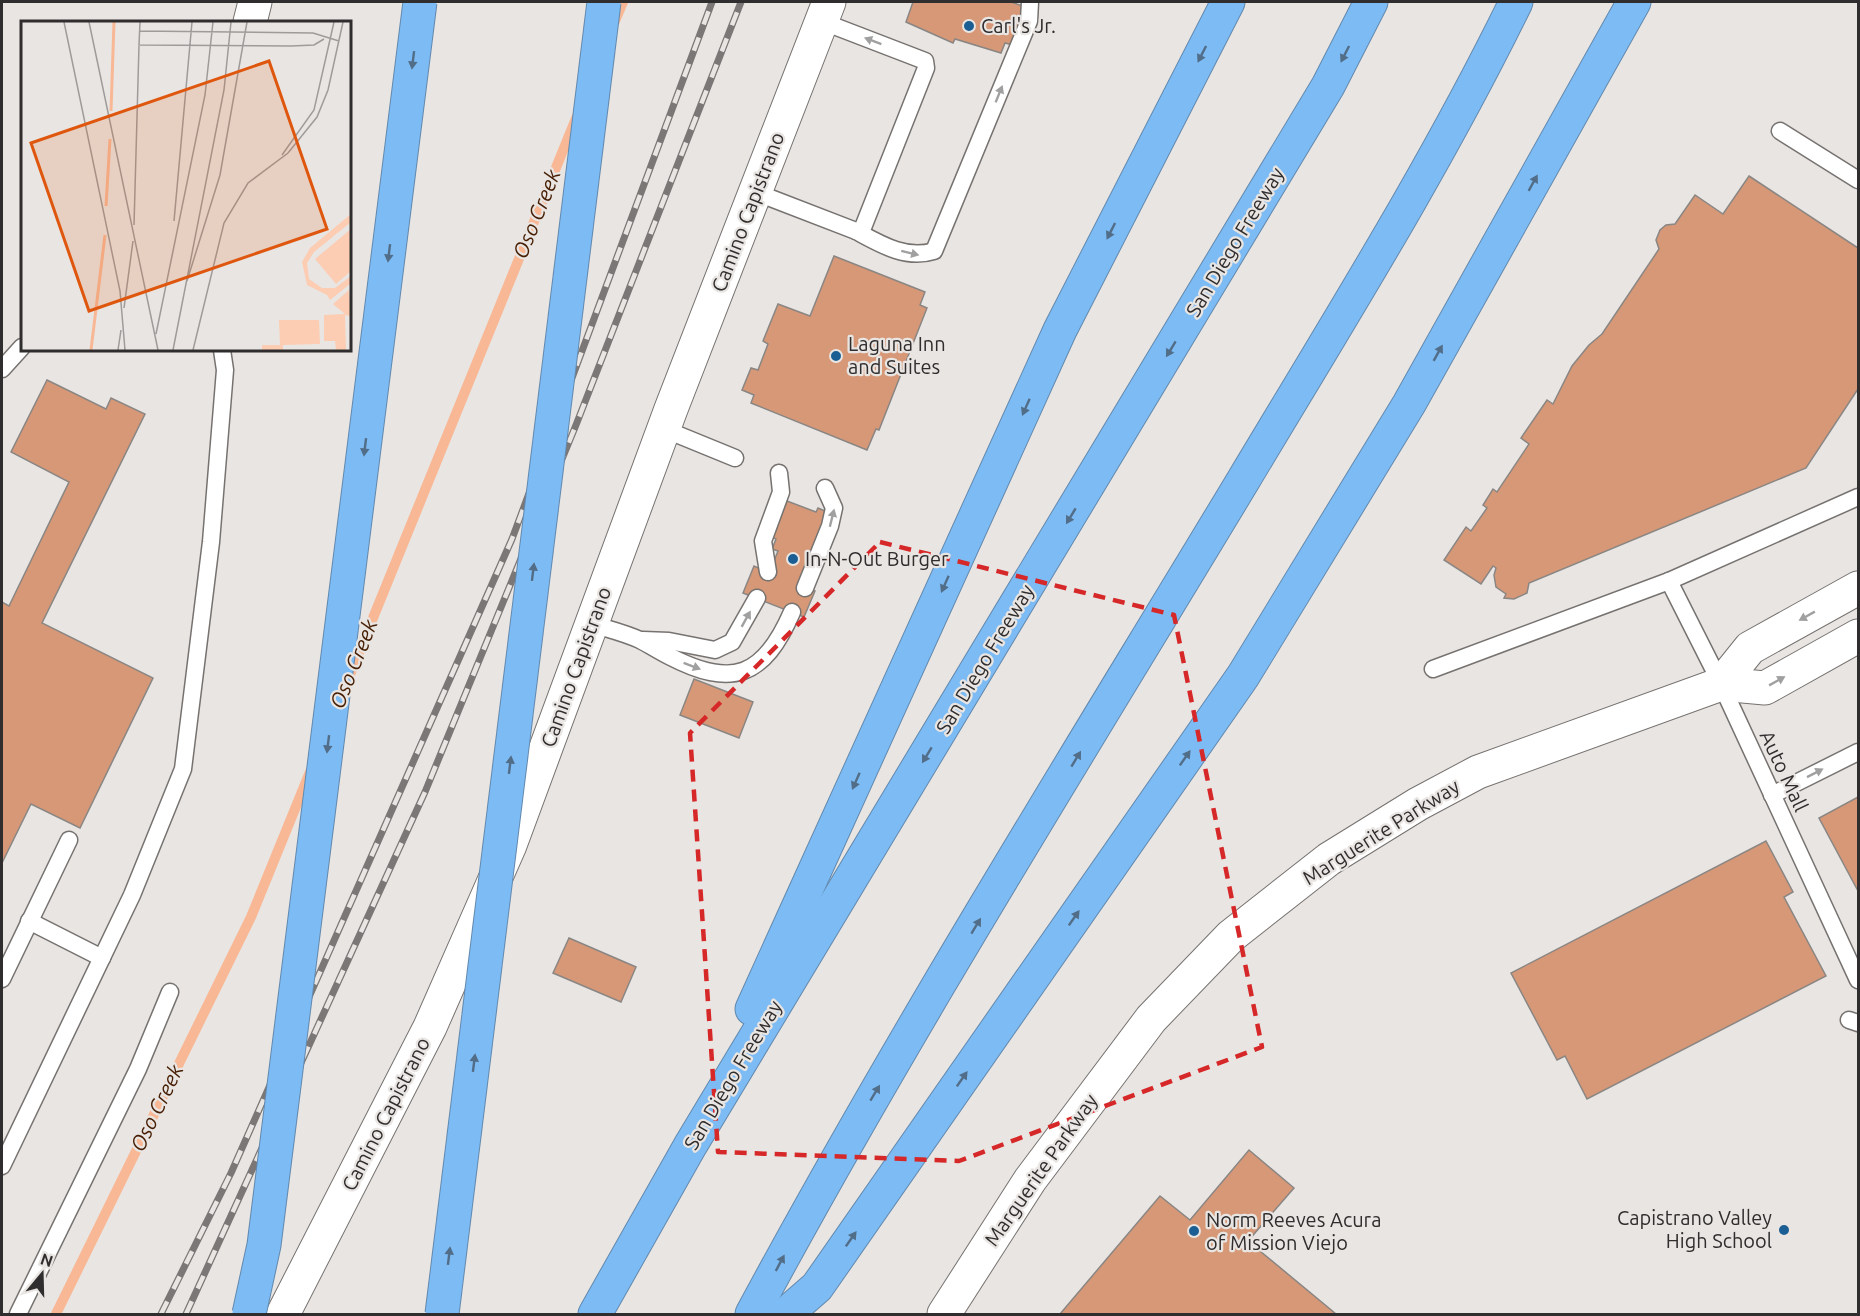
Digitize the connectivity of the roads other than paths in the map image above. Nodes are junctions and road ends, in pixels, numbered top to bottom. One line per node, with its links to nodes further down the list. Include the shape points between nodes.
1 (255, 2): 10 (street)
2 (420, 2): 45 (highway, one-way to 45, bridge, via 264,1245)
3 (604, 2): 47 (highway, one-way to 3, bridge)
4 (1030, 2): 14 (lane, one-way to 4, via 886,247 920,255 934,251 1029,21)
5 (1228, 2): 42 (highway, one-way to 42, via 1060,330)
6 (1371, 2): 42 (highway, San Diego Freeway, one-way to 42, via 1322,96)
7 (1516, 2): 49 (highway, one-way to 7, via 838,1156 1309,371 1472,91)
8 (1634, 2): 50 (highway, one-way to 8, via 818,1287 1242,676 1409,404)
9 (825, 11): 13 (street, Camino Capistrano); 14 (lane, one-way to 9, via 862,230 926,68 925,61)
10 (250, 21)
11 (1780, 131): 12 (lane)
12 (1858, 180)
13 (755, 192): 14 (lane); 18 (street, Camino Capistrano)
14 (856, 231)
15 (21, 348): 17 (lane)
16 (222, 351): 38 (lane, via 225,370 211,542 183,770)
17 (2, 369)
18 (664, 429): 19 (lane); 29 (street, Camino Capistrano)
19 (735, 458)
20 (779, 473): 23 (lane, via 781,492 763,540)
21 (825, 489): 25 (lane, one-way to 21, via 834,508)
22 (1858, 497): 24 (lane)
23 (768, 572)
24 (1669, 581): 32 (lane); 33 (lane, Auto Mall)
25 (806, 588)
26 (1858, 588): 33 (street, one-way to 33, via 1749,648)
27 (757, 598): 31 (lane, one-way to 27, via 715,650 732,642)
28 (792, 612): 31 (lane, one-way to 28, via 670,657 728,675 764,660 780,639)
29 (592, 624): 31 (lane); 46 (street, Camino Capistrano, via 510,845 435,1016)
30 (1858, 636): 33 (street, Marguerite Parkway, one-way to 30, via 1765,688)
31 (640, 640)
32 (1432, 669)
33 (1721, 684): 35 (lane, Auto Mall); 51 (street, Marguerite Parkway, via 1478,772 1329,860 1231,936 1143,1029 1030,1180)
34 (1858, 752): 35 (lane, one-way to 34)
35 (1772, 795): 40 (lane, Auto Mall)
36 (69, 840): 37 (lane)
37 (29, 921): 38 (lane); 39 (lane)
38 (102, 958): 43 (lane)
39 (2, 979)
40 (1858, 980)
41 (170, 992): 44 (lane, via 138,1069)
42 (690, 1146): 48 (highway, San Diego Freeway)
43 (2, 1166)
44 (18, 1314)
45 (249, 1314)
46 (283, 1314)
47 (442, 1314)
48 (595, 1314)
49 (752, 1314)
50 (786, 1314)
51 (944, 1314)

